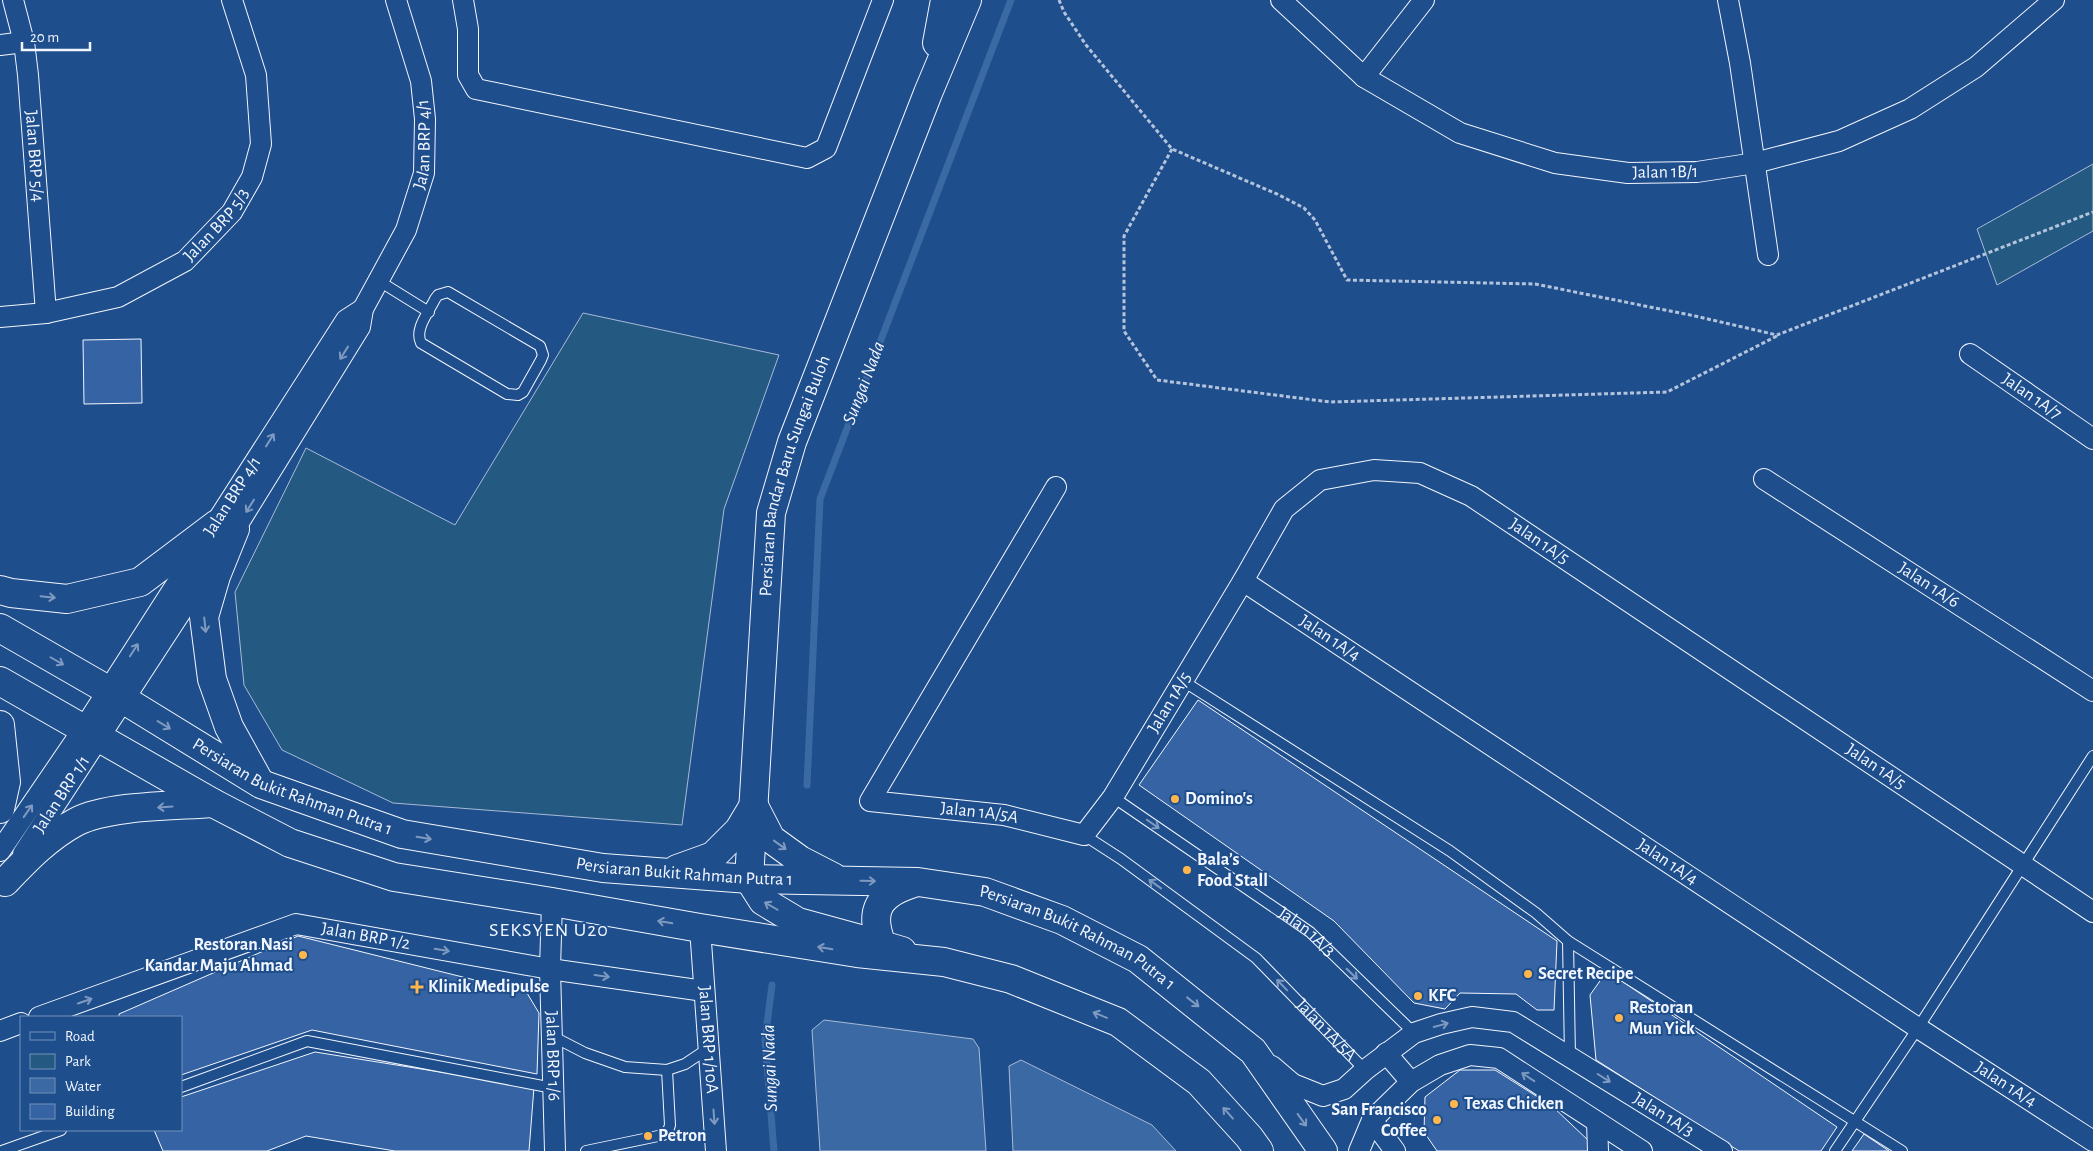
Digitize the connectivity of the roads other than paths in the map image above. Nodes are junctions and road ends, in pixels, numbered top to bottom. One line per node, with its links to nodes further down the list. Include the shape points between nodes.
1 (13, 0): 12 (street, Jalan BRP 5/4)
2 (232, 0): 20 (street, Jalan BRP 5/3, via 256,76 261,144 252,177 232,212 185,261 118,297)
3 (463, 0): 4 (street, via 468,29 468,75 476,89 807,158 826,148)
4 (883, 0)
5 (945, 0): 15 (main road)
6 (967, 0): 15 (main road)
7 (1280, 0): 14 (street, Jalan 1B/1)
8 (1424, 0): 14 (street)
9 (1728, 0): 16 (street)
10 (2054, 0): 16 (street, Jalan 1B/1, via 1976,67 1910,109 1839,141)
11 (402, 2): 18 (street, Jalan BRP 4/1, via 421,81 425,119 424,173 406,230)
12 (24, 42): 13 (street); 20 (street, Jalan BRP 5/4)
13 (0, 45)
14 (1364, 77): 16 (street, Jalan 1B/1, via 1460,133 1556,163 1628,173 1697,172)
15 (928, 93): 40 (main road, Persiaran Bandar Baru Sungai Buloh, via 792,442 771,514)
16 (1755, 163): 17 (street)
17 (1768, 255)
18 (379, 282): 19 (lane); 26 (street, Jalan BRP 4/1, via 363,309 346,320)
19 (429, 312): 19 (lane, via 438,295 448,292 536,342 543,355 522,392 507,394 421,343 420,329)
20 (46, 313): 21 (street, Jalan BRP 5/3)
21 (0, 317)
22 (1970, 354): 23 (street, Jalan 1A/7)
23 (2093, 439)
24 (1764, 479): 32 (street, Jalan 1A/6)
25 (1056, 487): 42 (street, Jalan 1A/5A, via 870,801 1004,815)
26 (226, 526): 28 (main road, one-way to 26, via 67,599 140,582); 33 (street, Jalan BRP 4/1); 37 (main road, one-way to 37, via 204,617 212,678 229,726)
27 (1243, 581): 31 (street, Jalan 1A/5); 44 (street, Jalan 1A/5, via 1284,509 1320,480 1374,470 1420,473 1471,496); 60 (street, Jalan 1A/4)
28 (0, 590)
29 (0, 628): 33 (main road, Persiaran Bukit Rahman Putra 1, one-way to 33)
30 (0, 681): 35 (main road)
31 (1183, 681): 38 (street, Jalan 1A/5); 53 (lane, via 1450,851 1536,913)
32 (2093, 692)
33 (115, 695): 35 (street, Jalan BRP 1/1); 37 (main road, Persiaran Bukit Rahman Putra 1, one-way to 37)
34 (0, 725): 41 (main road, via 6,782)
35 (91, 733): 39 (main road); 43 (street, Jalan BRP 1/1, one-way to 35); 49 (street, Jalan BRP 1/1)
36 (2093, 756): 44 (lane)
37 (261, 784): 45 (main road, Persiaran Bukit Rahman Putra 1, one-way to 45, via 402,834 603,868)
38 (1113, 797): 42 (street, Jalan 1A/5); 62 (lane, Jalan 1A/3, one-way to 62, via 1310,932)
39 (213, 803): 49 (main road, one-way to 49, via 116,810 77,822 37,848); 50 (main road, via 290,843 394,877)
40 (754, 805): 45 (main road, via 738,830 713,856); 46 (main road, Persiaran Bandar Baru Sungai Buloh); 47 (main road, one-way to 47, via 771,839 800,860)
41 (0, 808)
42 (1084, 835): 69 (lane, Jalan 1A/5A, one-way to 42, via 1256,958)
43 (0, 851)
44 (2024, 866): 51 (street, Jalan 1A/5); 60 (lane)
45 (668, 873): 46 (main road, Persiaran Bukit Rahman Putra 1)
46 (749, 878): 47 (main road, Persiaran Bukit Rahman Putra 1); 54 (main road, one-way to 46, via 798,922 763,901)
47 (841, 880): 48 (main road, Persiaran Bukit Rahman Putra 1, one-way to 48)
48 (918, 882): 54 (main road, via 896,889 883,899 877,910 876,928); 65 (main road, Persiaran Bukit Rahman Putra 1, one-way to 65, via 984,892 1071,924 1138,959)
49 (3, 885)
50 (552, 902): 52 (main road, one-way to 50); 56 (street, Jalan BRP 1/6)
51 (2093, 912)
52 (700, 928): 55 (main road, one-way to 52, via 857,953); 57 (street, Jalan BRP 1/10A)
53 (1568, 941): 67 (lane); 74 (lane)
54 (882, 945): 55 (main road)
55 (944, 962): 82 (main road, one-way to 55, via 1199,1082 1118,1022 1011,979)
56 (550, 969): 57 (street, Jalan BRP 1/2, one-way to 57); 58 (street, Jalan BRP 1/2, one-way to 56, via 296,924); 63 (street, Jalan BRP 1/6)
57 (704, 991): 64 (street, Jalan BRP 1/10A)
58 (42, 1016)
59 (20, 1024): 61 (street)
60 (1918, 1028): 74 (lane); 77 (street, Jalan 1A/4)
61 (0, 1031)
62 (1414, 1033): 66 (street, Jalan 1A/3); 67 (street, Jalan 1A/3, one-way to 67, via 1472,1018 1513,1022)
63 (552, 1036): 68 (lane, via 585,1053 626,1067); 72 (street, Jalan BRP 1/6)
64 (709, 1048): 68 (lane, via 685,1064); 81 (street, Jalan BRP 1/10A, one-way to 81)
65 (1253, 1051): 69 (street, Jalan 1A/3, via 1293,1084 1323,1096 1344,1089); 83 (main road, Persiaran Bukit Rahman Putra 1, one-way to 83)
66 (1386, 1053): 69 (street, Jalan 1A/3); 70 (street)
67 (1570, 1057): 88 (street, Jalan 1A/3, one-way to 88)
68 (667, 1070): 80 (lane, via 668,1132)
69 (1364, 1070)
70 (1411, 1082): 73 (street); 75 (street, one-way to 70, via 1499,1058 1470,1055 1440,1065)
71 (182, 1087): 72 (lane, via 307,1041)
72 (553, 1088): 79 (street, Jalan BRP 1/6)
73 (1372, 1120): 84 (street); 85 (street)
74 (1855, 1121): 89 (lane); 90 (lane)
75 (1597, 1122): 86 (street); 87 (street)
76 (58, 1131): 78 (lane)
77 (2093, 1141)
78 (2, 1151)
79 (555, 1151)
80 (586, 1151)
81 (716, 1151)
82 (1259, 1151)
83 (1323, 1151)
84 (1359, 1151)
85 (1395, 1151)
86 (1598, 1151)
87 (1642, 1151)
88 (1722, 1151)
89 (1835, 1151)
90 (1902, 1151)

